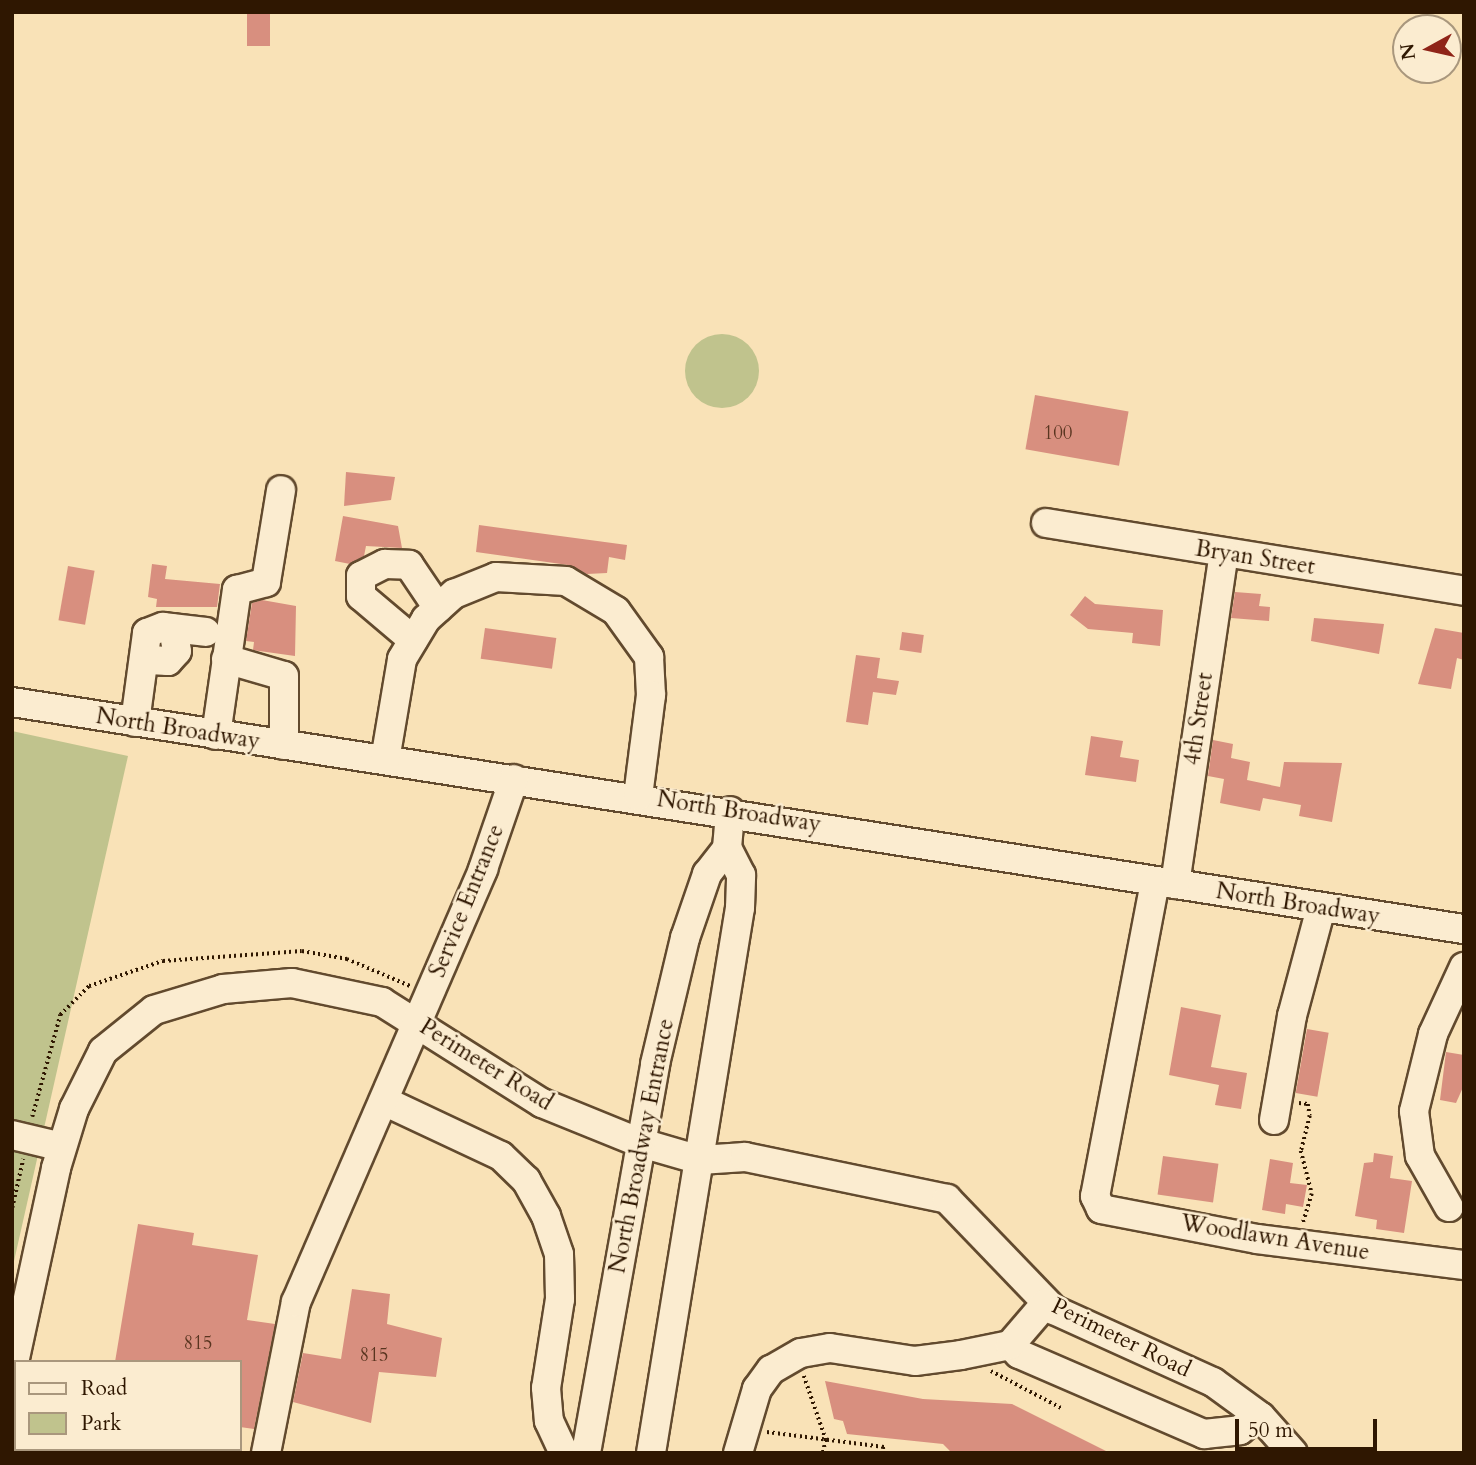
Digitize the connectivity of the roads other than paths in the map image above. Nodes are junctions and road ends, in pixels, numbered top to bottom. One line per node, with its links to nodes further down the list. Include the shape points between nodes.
1 (281, 490): 8 (street, via 266,582 237,590)
2 (1046, 523): 3 (street, Bryan Street)
3 (1224, 554): 4 (street, Bryan Street); 18 (street, 4th Street)
4 (1464, 591)
5 (438, 608): 7 (street); 7 (street, via 409,565 385,564 361,576 360,596); 15 (street, via 496,577 566,581 616,611 649,657 651,695)
6 (206, 632): 10 (street, via 173,628 148,633 149,660)
7 (413, 640): 13 (street, via 402,659)
8 (226, 659): 11 (street); 12 (street, via 284,676)
9 (12, 702): 10 (street, North Broadway)
10 (135, 722): 11 (street, North Broadway)
11 (216, 735): 12 (street, North Broadway)
12 (284, 745): 13 (street, North Broadway)
13 (385, 760): 14 (street, North Broadway)
14 (514, 779): 15 (street, North Broadway); 22 (street, Service Entrance)
15 (638, 796): 16 (street, North Broadway)
16 (730, 811): 17 (street); 18 (street, North Broadway)
17 (727, 848): 26 (street, North Broadway Entrance, via 707,874 685,937); 28 (street, via 741,875 740,908)
18 (1165, 883): 19 (street, North Broadway); 29 (street, 4th Street)
19 (1321, 908): 20 (street, North Broadway); 24 (street)
20 (1464, 929)
21 (1464, 967): 30 (street, via 1433,1034 1414,1111 1420,1156)
22 (418, 1022): 23 (street, Service Entrance); 26 (street, Perimeter Road, via 542,1103); 27 (street, Perimeter Road, via 382,1002 292,983 223,989 154,1010 103,1051)
23 (384, 1101): 37 (street, Service Entrance, via 296,1302); 38 (street, via 501,1156 526,1180 546,1216 559,1254 560,1298 546,1388 549,1421)
24 (1275, 1110)
25 (12, 1135): 27 (street)
26 (638, 1142): 28 (street, Perimeter Road); 39 (street, North Broadway Entrance)
27 (62, 1147): 34 (street, Perimeter Road)
28 (700, 1160): 32 (street, Perimeter Road, via 745,1157 947,1199); 40 (street)
29 (1096, 1196): 31 (street, Woodlawn Avenue, via 1101,1209 1292,1243)
30 (1449, 1207)
31 (1464, 1265)
32 (1046, 1303): 33 (street); 35 (street, Perimeter Road, via 1213,1382)
33 (1010, 1345): 35 (street, via 1019,1354 1204,1434 1240,1430); 36 (street, via 915,1361 830,1348 801,1353 771,1370 757,1389)
34 (15, 1360)
35 (1258, 1415): 41 (street, Perimeter Road)
36 (742, 1441)
37 (267, 1453)
38 (564, 1453)
39 (586, 1453)
40 (651, 1453)
41 (1293, 1453)

